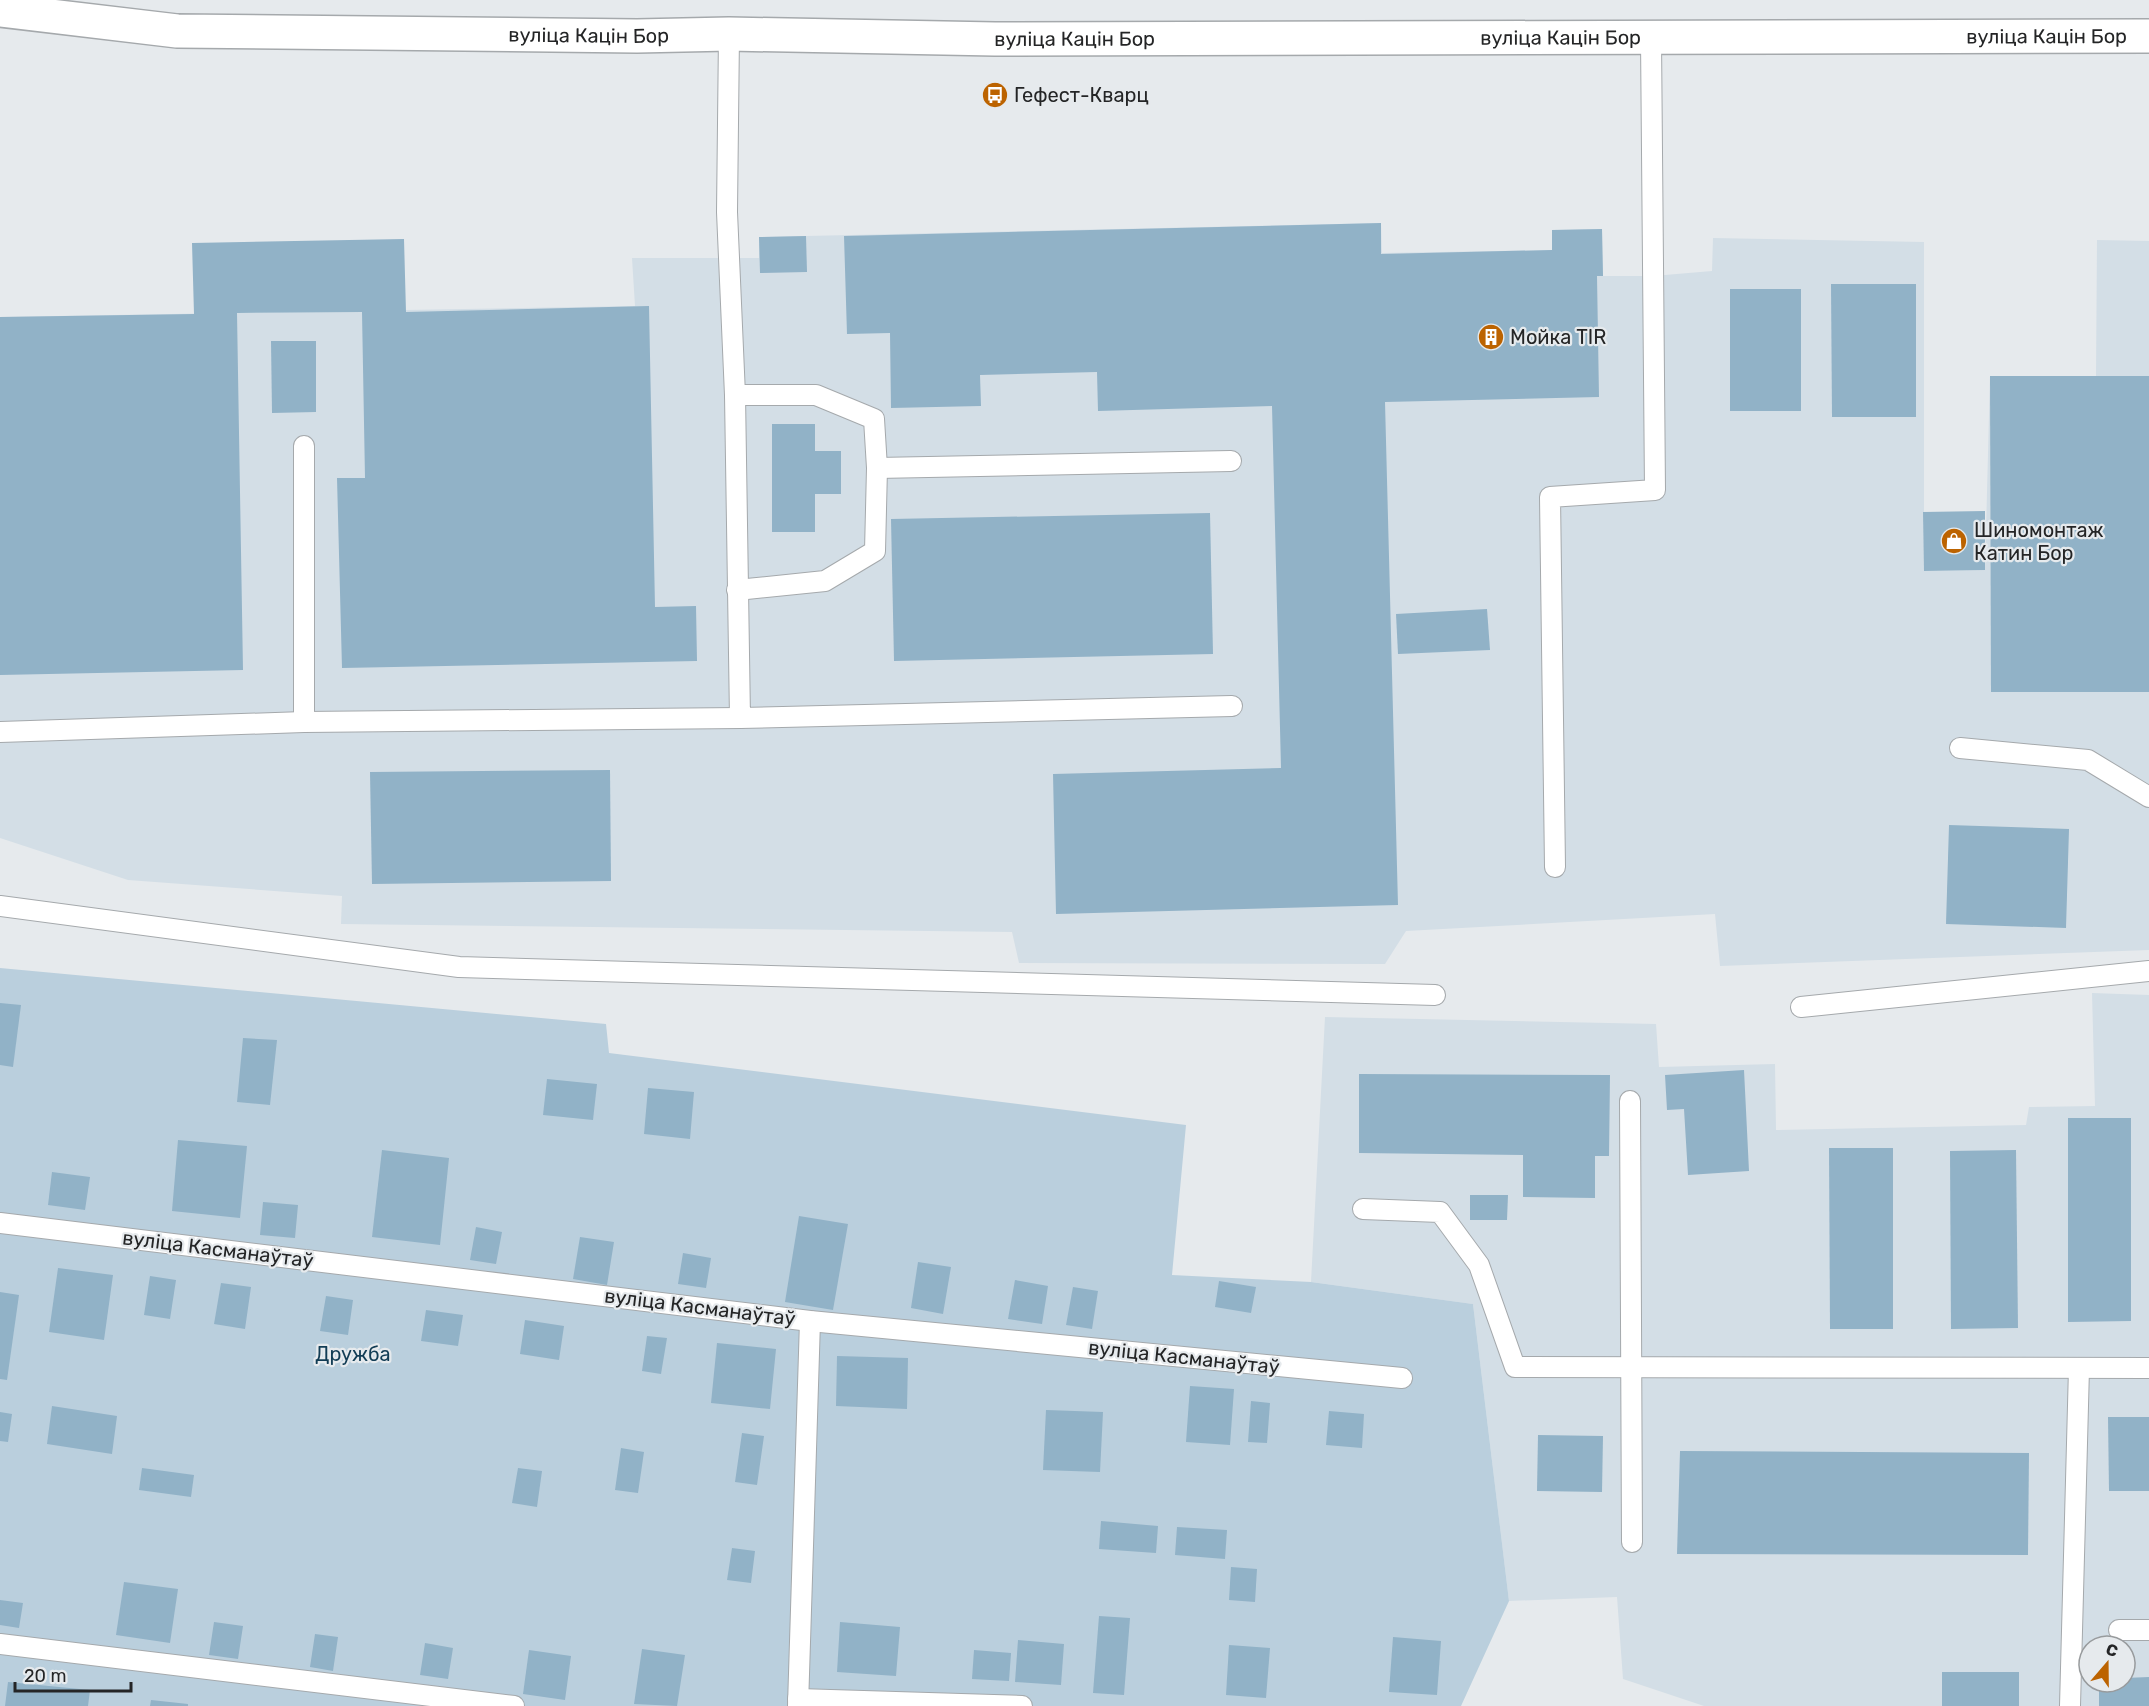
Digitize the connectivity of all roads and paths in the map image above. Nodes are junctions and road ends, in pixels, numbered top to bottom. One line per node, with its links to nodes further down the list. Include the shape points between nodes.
1 (0, 10): 2 (main road, вуліца Кацін Бор, via 177,31)
2 (729, 34): 4 (main road, вуліца Кацін Бор, via 995,39); 5 (lane, via 728,212)
3 (2149, 36): 4 (main road, вуліца Кацін Бор)
4 (1651, 39): 16 (lane, via 1655,490 1550,497)
5 (735, 395): 8 (lane, via 816,395 874,419); 9 (lane)
6 (304, 446): 12 (lane)
7 (1231, 460): 8 (lane)
8 (877, 468): 9 (lane, via 875,551 825,581)
9 (737, 590): 11 (lane)
10 (1232, 706): 11 (lane)
11 (740, 718): 12 (lane)
12 (304, 723): 13 (lane)
13 (0, 732)
14 (1960, 748): 15 (lane, via 2088,760)
15 (2149, 797)
16 (1555, 867)
17 (0, 906): 19 (lane, via 459,967)
18 (2149, 971): 20 (lane)
19 (1435, 995)
20 (1801, 1007)
21 (1630, 1101): 25 (lane)
22 (1363, 1209): 25 (lane, via 1440,1212 1479,1265 1515,1367)
23 (0, 1223): 24 (lane, вуліца Касманаўтаў)
24 (810, 1321): 28 (lane, вуліца Касманаўтаў); 33 (lane)
25 (1631, 1367): 26 (lane); 29 (lane)
26 (2079, 1368): 27 (lane); 36 (lane)
27 (2149, 1368)
28 (1402, 1378)
29 (1632, 1542)
30 (2119, 1630): 31 (lane)
31 (2149, 1630)
32 (0, 1644): 34 (lane)
33 (798, 1702): 35 (lane)
34 (514, 1706)
35 (1022, 1706)
36 (2070, 1706)

